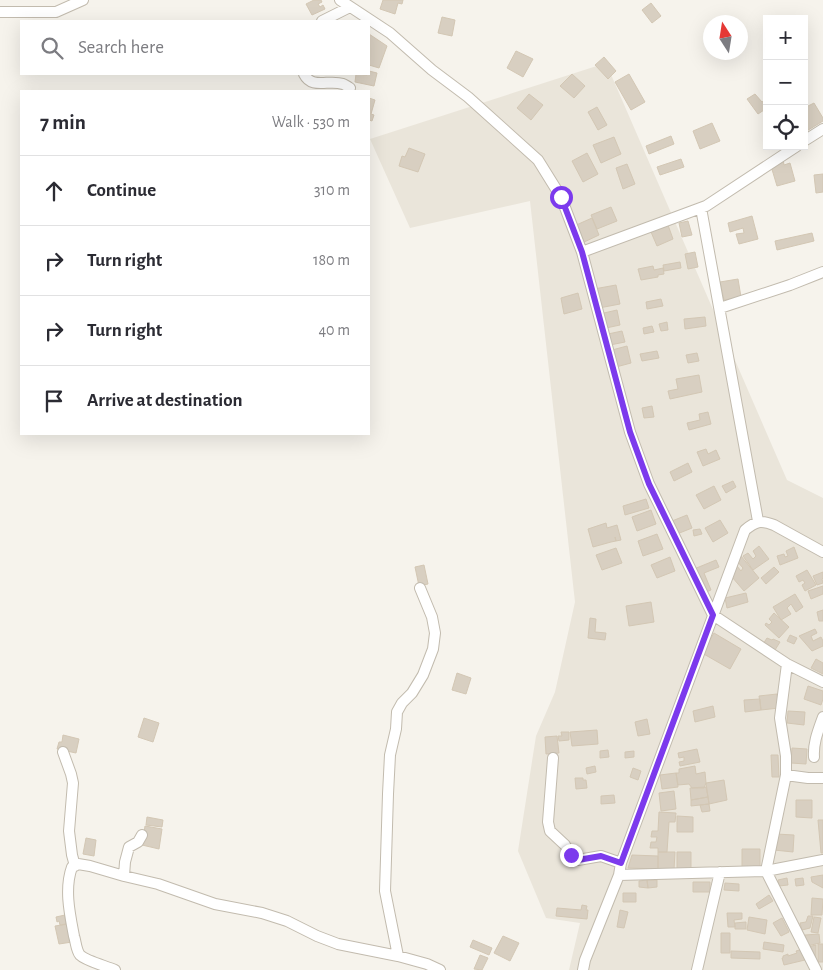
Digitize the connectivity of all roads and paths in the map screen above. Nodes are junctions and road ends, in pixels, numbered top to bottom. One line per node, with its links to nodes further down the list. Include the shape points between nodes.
1 (83, 0): 4 (street, via 56,12)
2 (340, 0): 3 (street)
3 (350, 7): 5 (street); 12 (street, via 390,33 538,160 561,197)
4 (0, 12)
5 (324, 20)
6 (304, 75): 7 (street, via 311,82 343,84)
7 (350, 88)
8 (823, 129): 9 (street)
9 (808, 138)
10 (791, 150): 11 (street)
11 (701, 208): 12 (street); 14 (street)
12 (582, 252): 18 (street, via 630,432 649,484)
13 (823, 272): 14 (street)
14 (720, 308): 15 (street)
15 (758, 521): 16 (street, via 774,525); 18 (street, via 745,530)
16 (823, 552)
17 (420, 588): 35 (street, via 432,617 433,649 423,675 397,712 390,755 385,891)
18 (713, 615): 19 (street); 29 (street)
19 (787, 664): 20 (street); 25 (street, via 780,718)
20 (823, 682)
21 (823, 717): 23 (street, via 816,734)
22 (64, 752): 30 (street, via 73,783 69,831)
23 (814, 757)
24 (553, 758): 29 (street, via 550,831 578,860 601,856)
25 (786, 775): 26 (street); 31 (street)
26 (823, 778)
27 (142, 835): 34 (street, via 129,847)
28 (823, 860): 31 (street)
29 (621, 863): 33 (street)
30 (75, 866): 34 (street, via 90,866); 36 (street, via 68,885 78,952 82,957)
31 (766, 871): 32 (street); 40 (street)
32 (720, 872): 33 (street); 39 (street)
33 (619, 875): 38 (street)
34 (124, 876): 35 (street, via 215,904 262,913 338,944)
35 (398, 956): 37 (street)
36 (115, 970)
37 (440, 970)
38 (582, 970)
39 (697, 970)
40 (816, 970)

